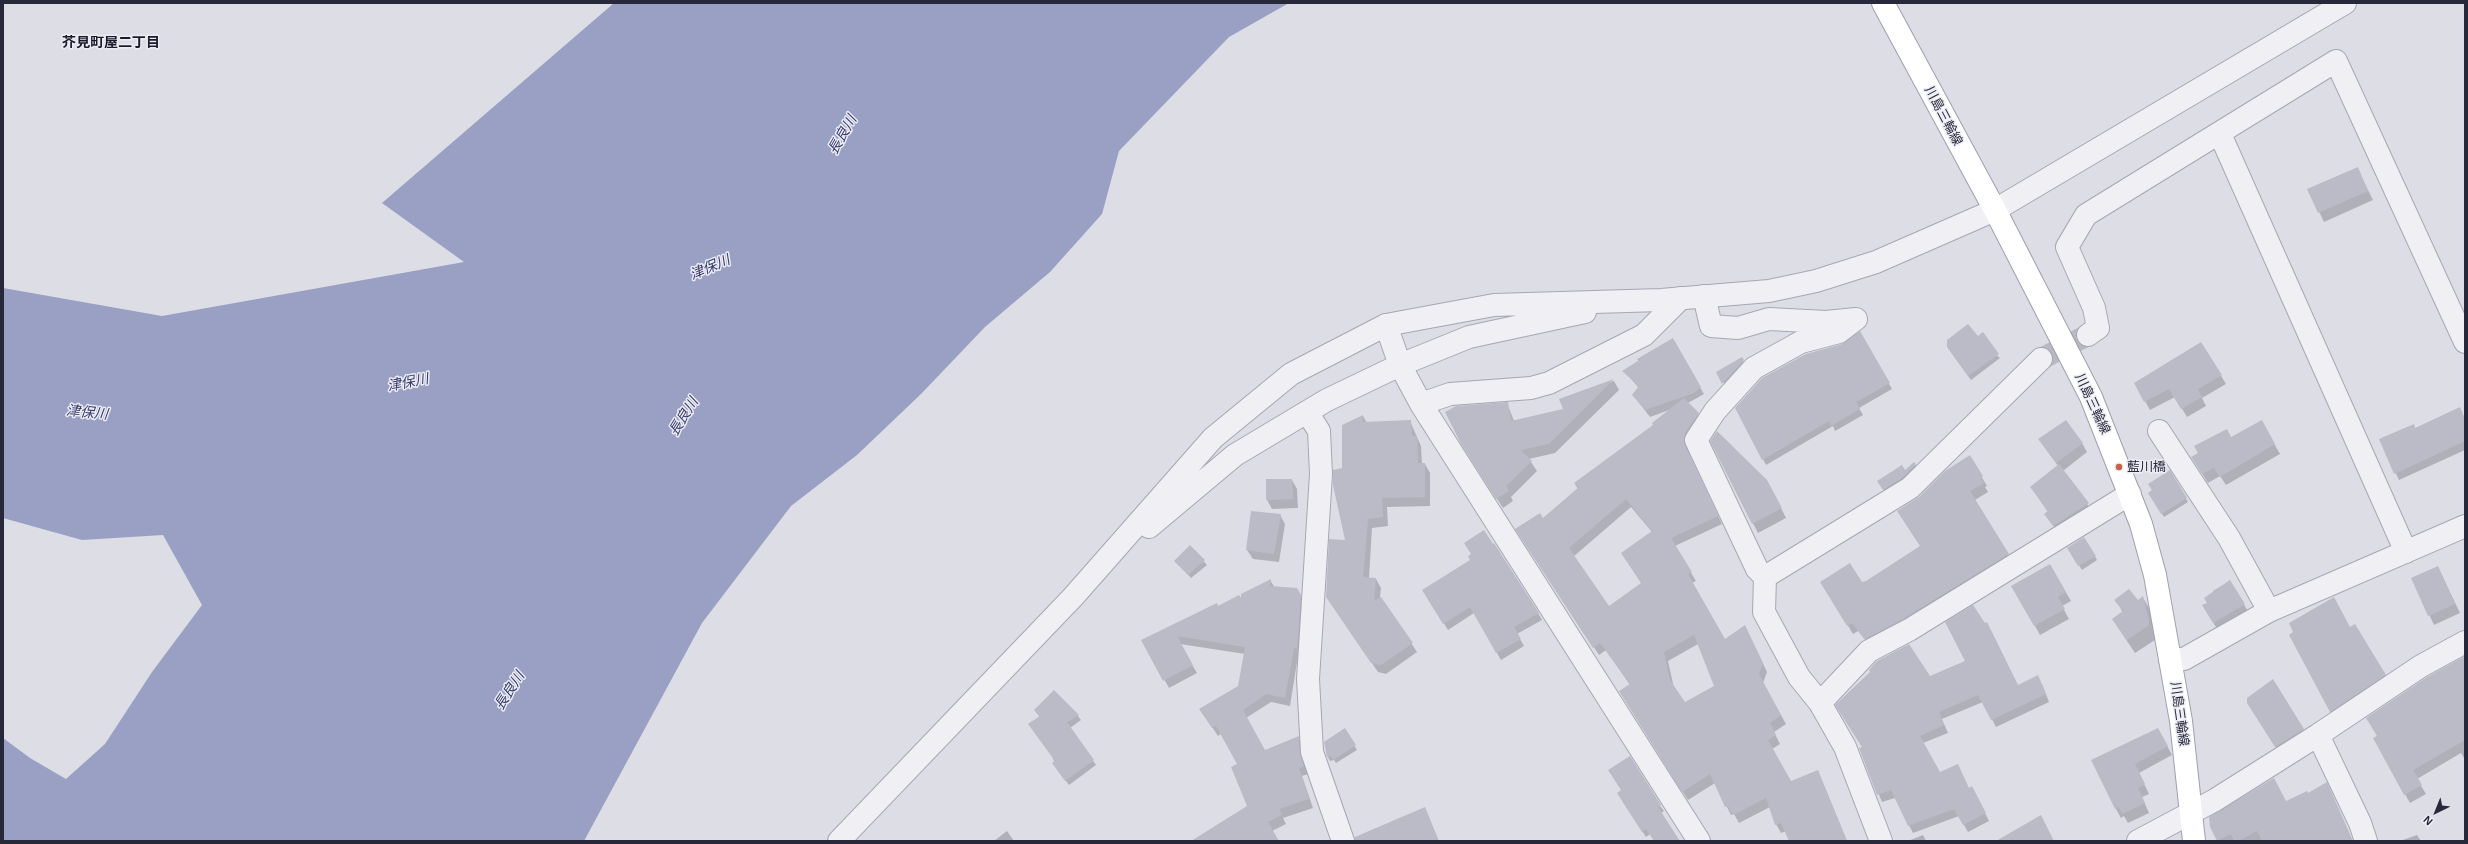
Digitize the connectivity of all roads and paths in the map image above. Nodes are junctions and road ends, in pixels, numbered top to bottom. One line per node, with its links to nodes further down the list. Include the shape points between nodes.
1 (1883, 3): 4 (main road, 川島三輪線)
2 (2345, 3): 4 (street)
3 (2220, 134): 8 (street, via 2086,216 2067,247 2094,308 2098,328); 9 (street, via 2336,61); 17 (street)
4 (1996, 210): 5 (street, via 1876,262 1816,281 1769,291); 15 (main road, 川島三輪線, via 2091,397)
5 (1704, 296): 6 (street); 18 (street, via 1711,326 1738,328 1769,319 1826,322 1856,319 1839,332 1801,342 1754,368 1716,411 1696,440 1757,569)
6 (1671, 299): 7 (street, via 1494,305); 11 (street, via 1574,314 1469,337); 12 (street, via 1644,335 1549,383 1531,388 1450,394)
7 (1386, 325): 11 (street); 19 (street, via 1291,374 1212,438)
8 (2088, 335)
9 (2465, 342)
10 (2041, 359): 18 (street, via 1910,488)
11 (1400, 365): 12 (street); 13 (street)
12 (1421, 404): 28 (street)
13 (1307, 412): 19 (street, via 1235,455 1147,529); 26 (street, via 1319,431 1321,474 1308,679 1312,752)
14 (2159, 431): 20 (street, via 2230,538)
15 (2130, 494): 22 (main road, 川島三輪線, via 2141,524 2154,575); 23 (street, via 1909,630 1869,651)
16 (2465, 526): 17 (street)
17 (2406, 552): 20 (street)
18 (1765, 577): 23 (street, via 1764,612 1799,677)
19 (1073, 597): 27 (street)
20 (2269, 611): 22 (street, via 2184,659)
21 (2465, 642): 24 (street, via 2421,666)
22 (2170, 659): 25 (main road, 川島三輪線, via 2181,721)
23 (1820, 703): 29 (street, via 1845,747)
24 (2318, 735): 25 (street); 32 (street)
25 (2191, 814): 30 (street); 31 (main road, 川島三輪線)
26 (1338, 839)
27 (839, 841)
28 (1699, 841)
29 (1881, 841)
30 (2138, 841)
31 (2194, 841)
32 (2366, 841)

